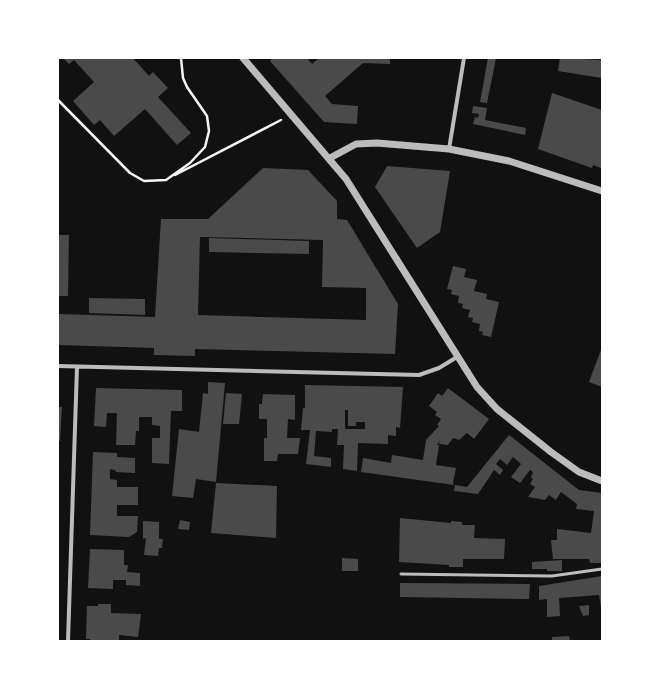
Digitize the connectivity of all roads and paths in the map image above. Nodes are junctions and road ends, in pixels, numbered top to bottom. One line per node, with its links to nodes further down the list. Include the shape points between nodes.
1 (181, 58): 8 (path, via 186,87 207,116 209,131 205,147 198,156)
2 (243, 58): 5 (street)
3 (464, 58): 6 (street)
4 (58, 100): 8 (path, via 130,173 144,181)
5 (292, 114): 7 (street); 8 (path)
6 (449, 149): 7 (street, via 377,143 356,144); 9 (street, via 509,161)
7 (330, 158): 10 (street, via 346,179)
8 (166, 180)
9 (602, 191)
10 (457, 357): 12 (street, via 439,368 419,375); 13 (street, via 477,387 497,409 579,472)
11 (58, 366): 12 (street)
12 (77, 367): 16 (street)
13 (602, 481)
14 (602, 569): 15 (lane, via 552,576)
15 (401, 574)
16 (68, 641)

